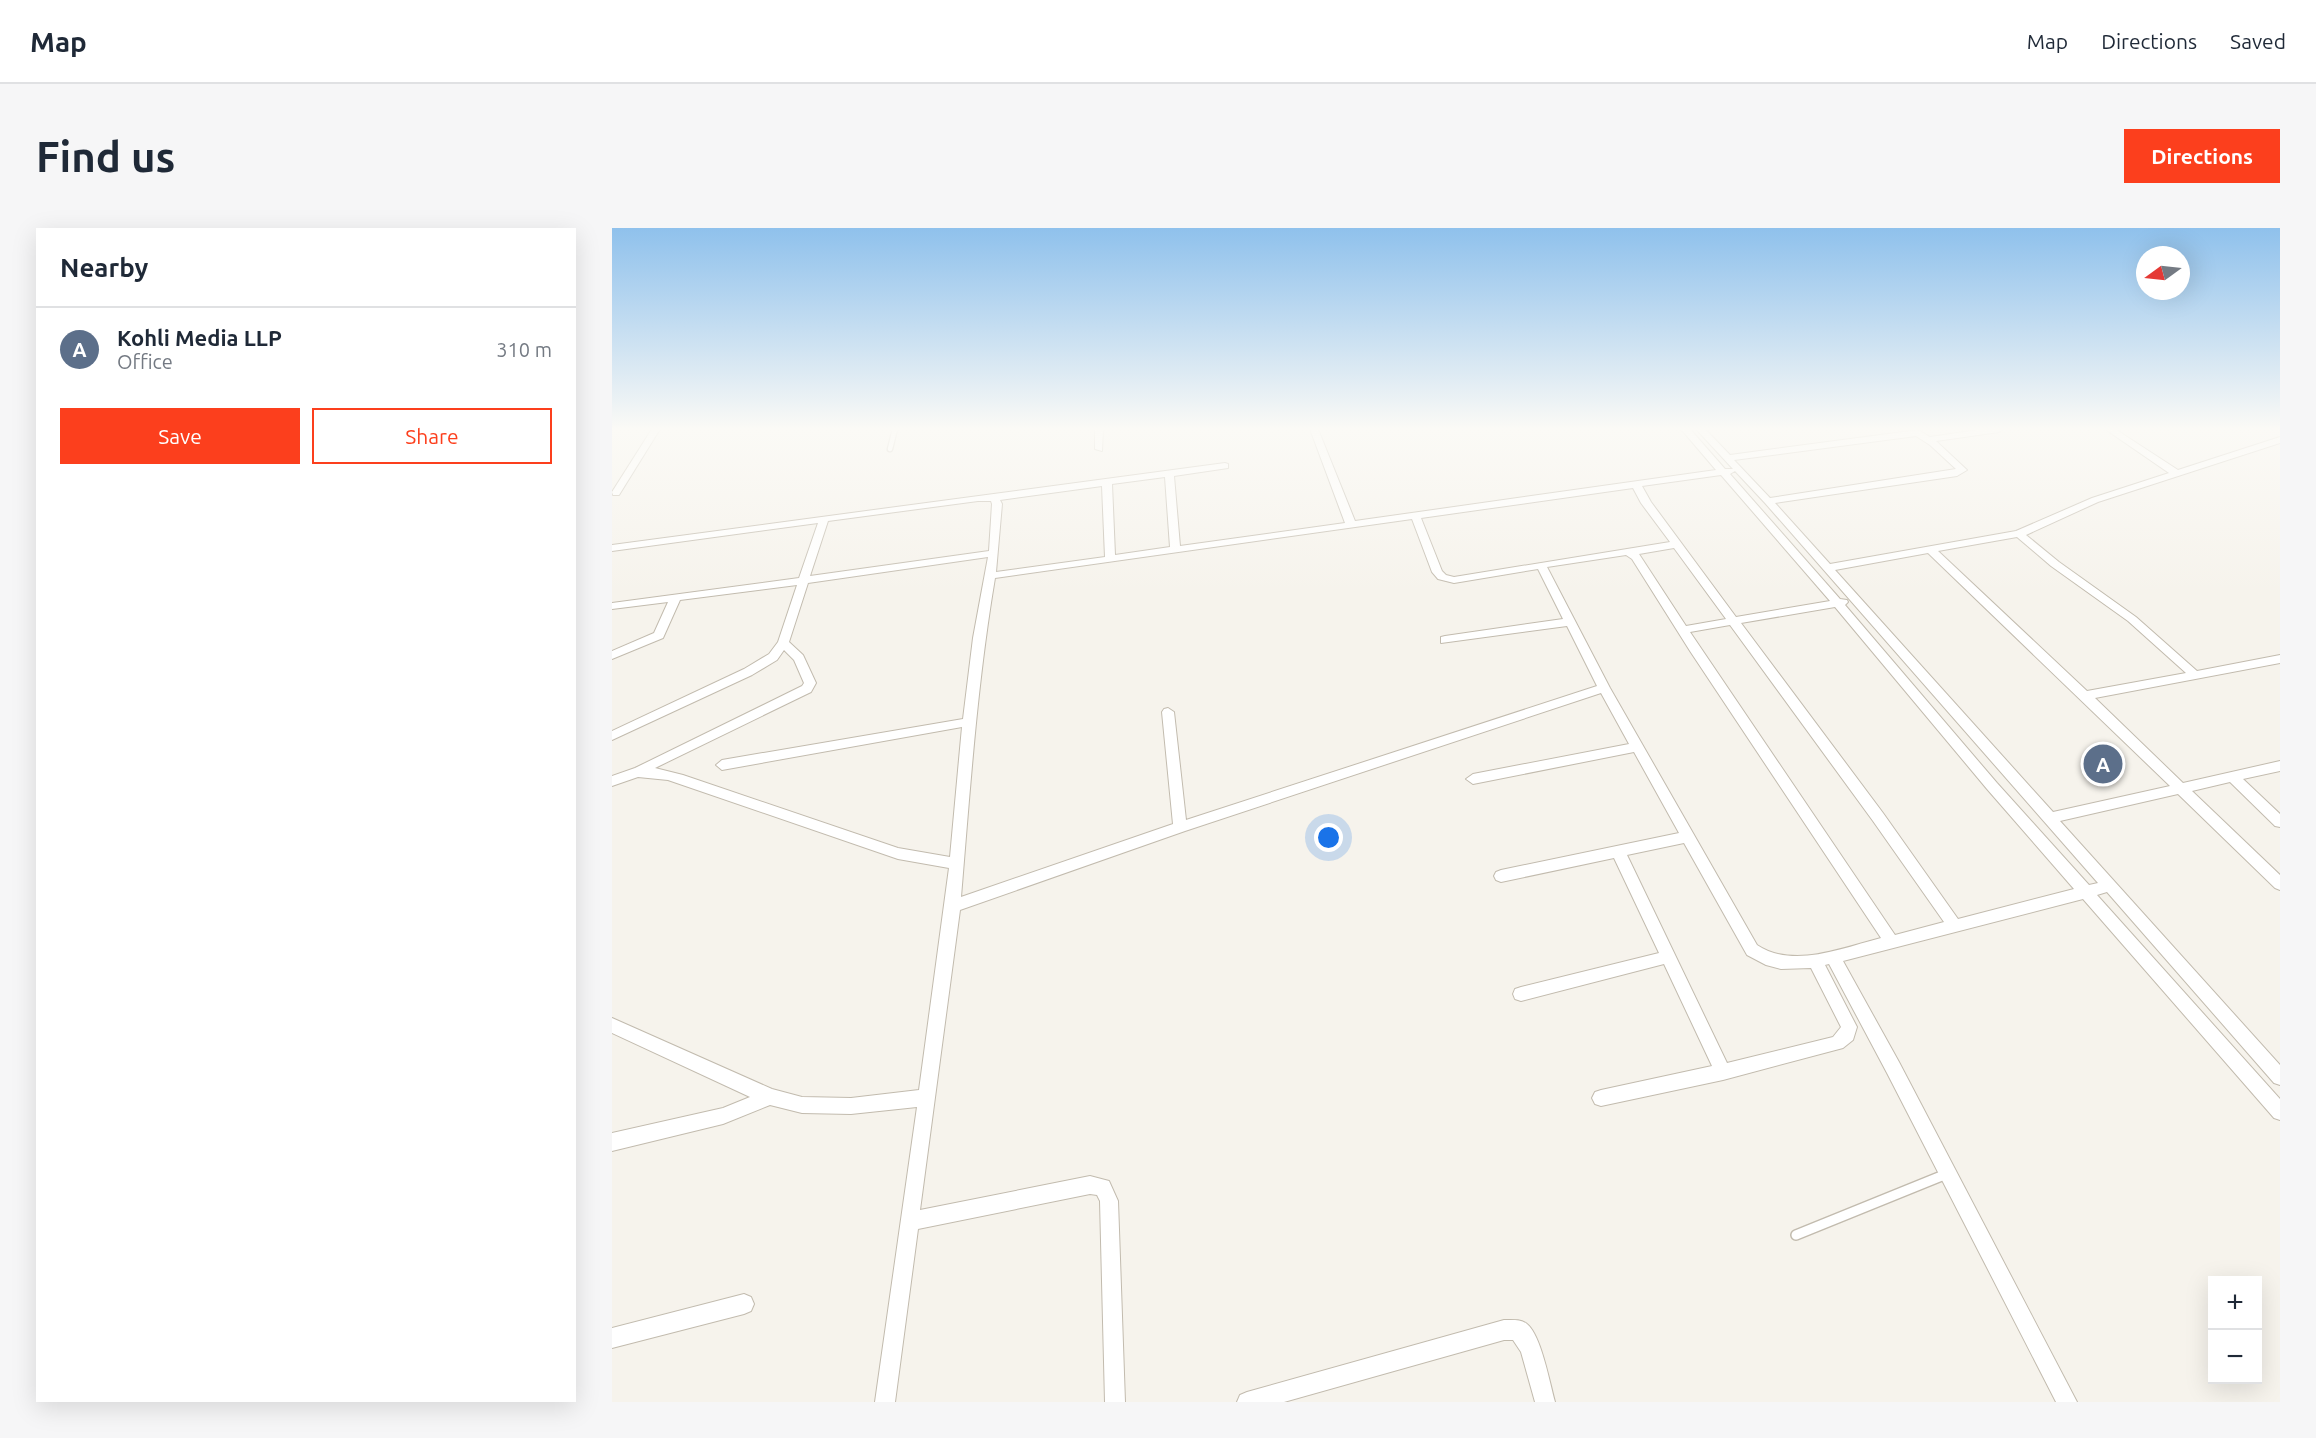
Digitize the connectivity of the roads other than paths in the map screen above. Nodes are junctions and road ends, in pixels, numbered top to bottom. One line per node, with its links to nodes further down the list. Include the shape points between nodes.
1 (622, 484): 11 (street)
2 (1094, 484): 12 (street)
3 (1107, 484): 24 (street)
4 (1170, 484): 20 (street)
5 (1335, 484): 16 (street)
6 (1636, 484): 14 (street); 18 (street)
7 (1733, 484): 31 (street)
8 (1752, 484): 13 (street)
9 (1882, 484): 13 (street)
10 (2146, 484): 17 (street, via 2095,500)
11 (616, 493)
12 (994, 498): 15 (street); 23 (street)
13 (1768, 501): 26 (street)
14 (1415, 514): 16 (street); 25 (street, via 1442,577 1454,580)
15 (824, 520): 19 (street); 28 (street)
16 (1351, 524): 20 (street)
17 (2019, 534): 21 (street); 40 (street, via 2120,609)
18 (1677, 544): 22 (street); 33 (street)
19 (612, 548)
20 (1175, 550): 24 (street)
21 (1932, 551): 26 (street); 42 (street)
22 (1631, 552): 25 (street); 35 (street)
23 (994, 553): 27 (street); 28 (street)
24 (1110, 560): 27 (street)
25 (1541, 565): 34 (street)
26 (1826, 568): 30 (street)
27 (989, 576): 44 (street)
28 (806, 580): 29 (street); 37 (street)
29 (676, 597): 32 (street); 38 (street, via 659,635)
30 (1855, 600): 31 (street); 54 (street)
31 (1837, 603): 33 (street); 63 (street)
32 (612, 606)
33 (1733, 621): 35 (street); 65 (street)
34 (1569, 622): 36 (street); 41 (street)
35 (1683, 630): 66 (street)
36 (1445, 640)
37 (783, 643): 45 (street, via 773,657 748,672); 49 (street, via 799,658 810,683 807,689)
38 (612, 656)
39 (2280, 659): 40 (street)
40 (2195, 675): 42 (street)
41 (1604, 688): 46 (street); 56 (street)
42 (2085, 696): 53 (street)
43 (1168, 712): 56 (street)
44 (969, 722): 47 (street); 59 (street)
45 (612, 736)
46 (1636, 747): 51 (street); 57 (street)
47 (722, 765)
48 (2280, 766): 50 (street)
49 (639, 770): 52 (street); 59 (street, via 678,777 898,853)
50 (2233, 777): 53 (street); 55 (street)
51 (1473, 779)
52 (612, 781)
53 (2179, 787): 54 (street); 61 (street)
54 (2049, 818): 62 (street)
55 (2280, 822)
56 (1180, 827): 64 (street)
57 (1686, 837): 58 (street); 68 (street, via 1752,950 1773,963)
58 (1618, 851): 60 (street); 67 (street)
59 (956, 864): 64 (street)
60 (1501, 876)
61 (2280, 884)
62 (2109, 886): 63 (street); 72 (street)
63 (2085, 890): 65 (street); 76 (street)
64 (953, 906): 74 (street)
65 (1954, 925): 66 (street)
66 (1890, 940): 68 (street)
67 (1667, 957): 69 (street); 71 (street)
68 (1824, 958): 71 (street, via 1849,1027 1847,1035 1837,1043); 78 (street, via 1887,1052)
69 (1521, 994)
70 (612, 1025): 73 (street)
71 (1723, 1072): 75 (street)
72 (2280, 1077)
73 (770, 1097): 74 (street, via 822,1107); 77 (street, via 723,1116)
74 (926, 1098): 79 (street)
75 (1601, 1098)
76 (2280, 1113)
77 (612, 1142)
78 (1949, 1173): 80 (lane); 87 (street)
79 (909, 1222): 83 (street); 84 (street, via 1090,1185 1103,1187 1109,1201)
80 (1796, 1235)
81 (744, 1304): 82 (street)
82 (612, 1338)
83 (885, 1402)
84 (1115, 1402)
85 (1247, 1402): 86 (street, via 1516,1329 1527,1341)
86 (1545, 1402)
87 (2067, 1402)

